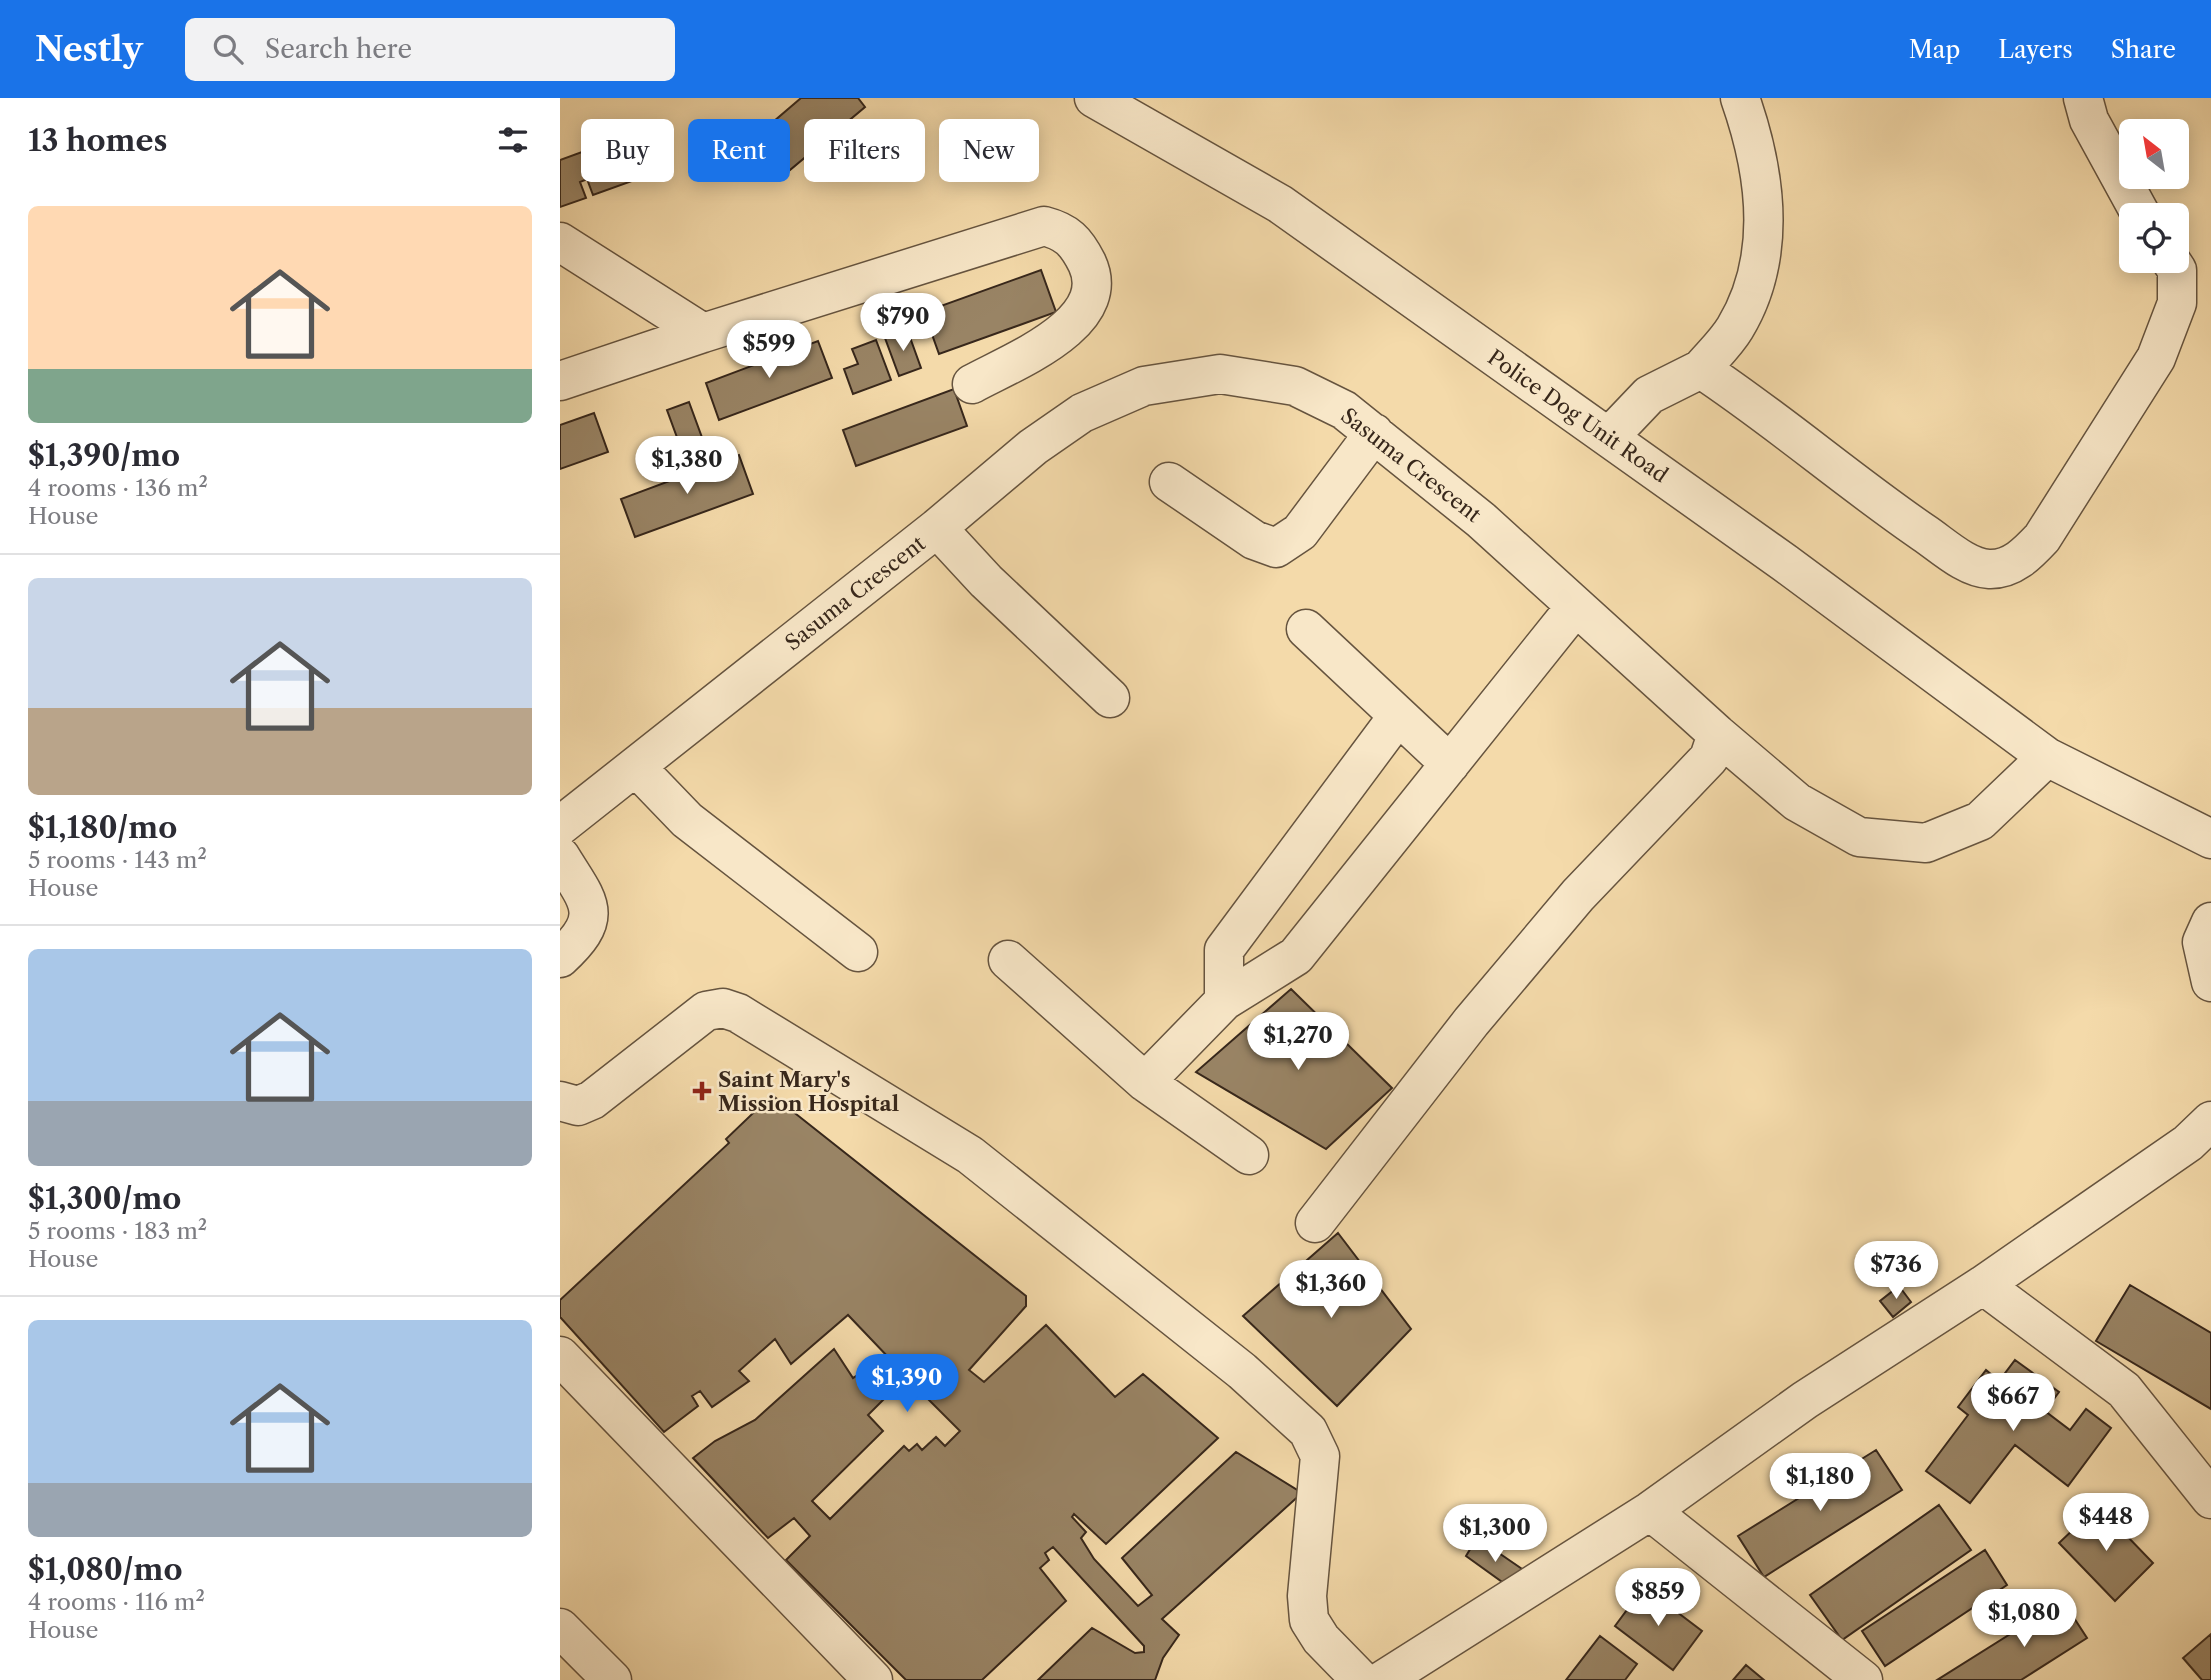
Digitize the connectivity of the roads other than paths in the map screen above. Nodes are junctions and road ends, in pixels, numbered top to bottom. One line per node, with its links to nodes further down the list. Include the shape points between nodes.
1 (1095, 98): 12 (street, Police Dog Unit Road, via 1280,204)
2 (1740, 98): 8 (street, via 1761,176 1765,228 1757,280 1735,328)
3 (2082, 98): 4 (street, via 2089,120)
4 (2134, 203)
5 (560, 242): 7 (street)
6 (2177, 273): 8 (street, via 2177,303 2156,358 2042,538 2026,556 2006,567 1987,569 1964,560)
7 (703, 333): 9 (street); 10 (street, via 1044,226 1062,230 1077,244 1089,267 1090,299 1073,325)
8 (1701, 369): 12 (street, via 1649,395)
9 (560, 381)
10 (972, 384)
11 (1374, 433): 13 (street, via 1300,532 1276,548 1254,540); 14 (street, Sasuma Crescent, via 1343,410 1295,386 1220,374 1144,386 1082,413 1033,447); 15 (street, Sasuma Crescent, via 1481,520)
12 (1609, 437): 20 (street, Police Dog Unit Road)
13 (1169, 482)
14 (937, 528): 17 (street); 22 (street, Sasuma Crescent)
15 (1576, 606): 19 (street, Sasuma Crescent); 21 (street)
16 (1307, 629): 18 (street)
17 (1110, 698)
18 (1398, 716): 21 (street); 31 (street, via 1224,950)
19 (1717, 734): 20 (street, Sasuma Crescent, via 1797,802 1859,837 1926,843 1980,821); 36 (street, via 1709,758 1569,905 1471,1022)
20 (2048, 757): 24 (street)
21 (1450, 764): 31 (street, via 1296,956)
22 (636, 767): 23 (street, Sasuma Crescent); 27 (street, via 687,820)
23 (560, 826)
24 (2211, 839)
25 (560, 856): 28 (street, via 589,904 589,923)
26 (2211, 922): 30 (street, via 2202,942)
27 (858, 952)
28 (560, 958)
29 (1008, 960): 32 (street)
30 (2211, 982)
31 (1224, 1001): 32 (street)
32 (1145, 1082): 35 (street)
33 (560, 1101): 45 (street, via 578,1106 592,1100 706,1011 723,1008 970,1155 1242,1371 1308,1432 1320,1457 1307,1596 1309,1620)
34 (2211, 1121): 37 (street, via 2188,1143)
35 (1250, 1155)
36 (1315, 1223)
37 (1983, 1285): 39 (street, via 2124,1390); 40 (street, via 1805,1400)
38 (560, 1356): 44 (street)
39 (2211, 1499)
40 (1650, 1511): 42 (street); 46 (street)
41 (560, 1628): 43 (street)
42 (1411, 1673)
43 (612, 1680)
44 (873, 1680)
45 (1361, 1680)
46 (1863, 1680)

